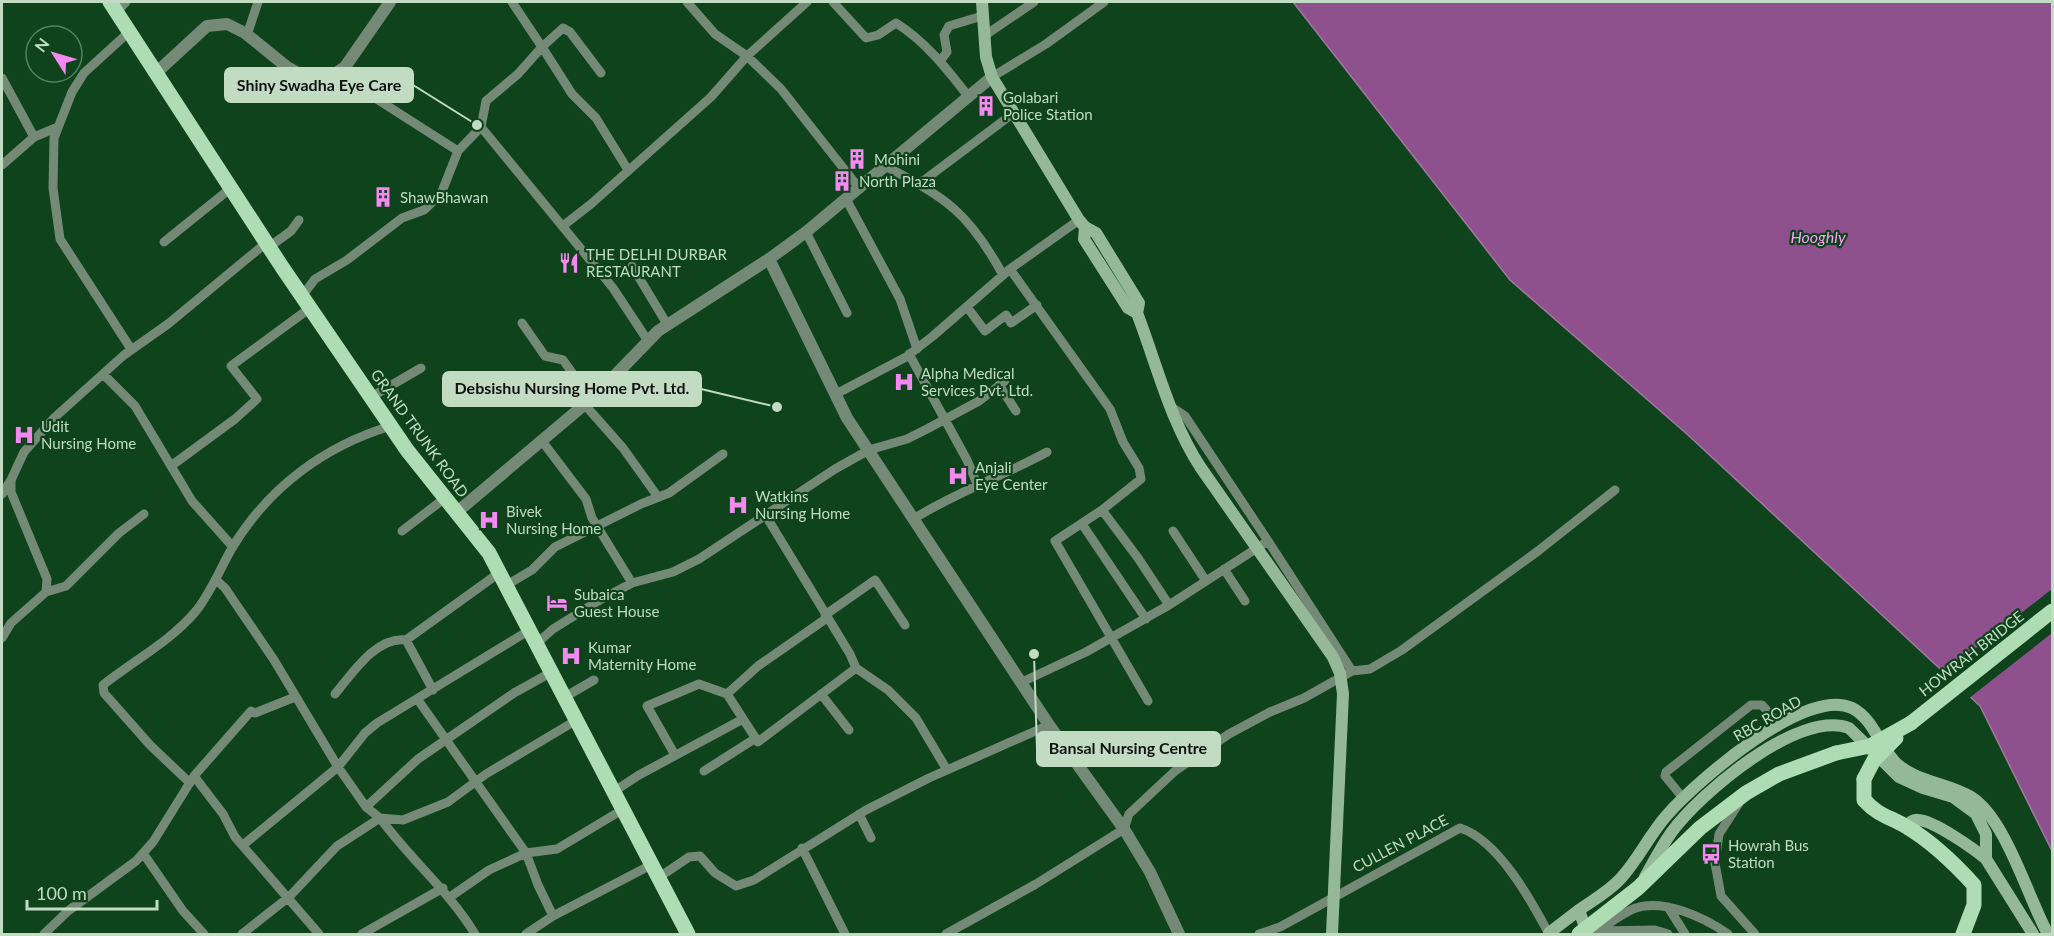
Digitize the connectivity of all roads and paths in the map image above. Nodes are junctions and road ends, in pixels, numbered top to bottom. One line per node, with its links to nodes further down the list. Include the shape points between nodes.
1 (258, 2): 13 (street)
2 (390, 2): 19 (street, via 345,67)
3 (512, 2): 15 (street)
4 (687, 2): 16 (street, via 715,34)
5 (807, 2): 16 (street)
6 (833, 2): 17 (street, via 866,38 896,23)
7 (982, 2): 11 (main road)
8 (1104, 2): 21 (street)
9 (1029, 3): 14 (street)
10 (117, 5): 12 (main road, GRAND TRUNK ROAD)
11 (982, 16): 14 (main road); 17 (street, via 949,26 944,35 947,52)
12 (130, 31): 18 (main road, GRAND TRUNK ROAD); 25 (street, via 84,73)
13 (247, 35): 18 (street, via 227,24 207,26); 19 (street, via 287,68 312,81)
14 (984, 36): 21 (main road)
15 (542, 47): 20 (street, via 563,28); 26 (street, via 486,101); 31 (street, via 572,94 596,118)
16 (747, 56): 31 (street, via 711,97); 34 (street, via 781,89)
17 (940, 61): 23 (street)
18 (157, 72): 33 (main road, GRAND TRUNK ROAD)
19 (336, 73): 28 (street)
20 (601, 73)
21 (992, 77): 23 (street); 24 (main road)
22 (2, 78): 27 (street)
23 (968, 96): 30 (street)
24 (1015, 112): 32 (street); 37 (main road)
25 (58, 127): 27 (street); 52 (street, via 54,138 53,188 60,239)
26 (481, 127): 28 (street); 38 (street)
27 (34, 137): 29 (street)
28 (458, 151): 45 (street, via 441,194 424,210 402,218 315,279)
29 (2, 165)
30 (885, 166): 32 (street); 34 (street)
31 (628, 170): 38 (street)
32 (919, 184): 44 (street, via 975,228)
33 (231, 188): 40 (street); 41 (main road, GRAND TRUNK ROAD)
34 (859, 188): 35 (street)
35 (846, 199): 39 (street); 53 (street, via 900,299)
36 (299, 220): 41 (street, via 291,231)
37 (1082, 224): 44 (street); 59 (main road, via 1084,239 1128,308 1137,313)
38 (564, 225): 51 (street)
39 (806, 231): 42 (street); 48 (street)
40 (164, 242)
41 (267, 245): 45 (main road, GRAND TRUNK ROAD); 52 (street)
42 (769, 259): 50 (street); 56 (street)
43 (632, 266): 50 (street)
44 (1006, 272): 46 (street); 47 (street)
45 (306, 302): 57 (main road, GRAND TRUNK ROAD); 67 (street, via 231,366 257,399)
46 (1037, 305): 47 (street, via 1011,323 1006,315 985,331); 74 (street, via 1110,409 1139,468 1141,479)
47 (968, 307): 53 (street)
48 (848, 313)
49 (522, 323): 58 (street, via 545,356 563,360)
50 (668, 324): 51 (street)
51 (648, 341): 58 (street)
52 (131, 349): 55 (street)
53 (913, 351): 56 (street); 61 (street)
54 (421, 368): 57 (street)
55 (103, 374): 67 (street, via 135,406); 68 (street, via 54,418 24,452)
56 (836, 394): 64 (street)
57 (371, 398): 62 (main road, GRAND TRUNK ROAD)
58 (588, 402): 63 (street); 72 (street)
59 (1170, 406): 83 (street, via 1185,416); 164 (main road, bridge, via 1201,468 1333,657 1340,673 1343,694)
60 (1016, 411): 61 (street, via 1002,383)
61 (944, 420): 64 (street, via 907,439); 69 (street)
62 (391, 426): 73 (main road, GRAND TRUNK ROAD); 84 (street, via 343,444 305,466 266,502)
63 (542, 441): 75 (street); 80 (street, via 586,499)
64 (869, 450): 77 (street); 78 (street)
65 (1047, 452): 69 (street)
66 (723, 454): 72 (street)
67 (171, 466): 84 (street, via 192,501)
68 (10, 480): 71 (street); 90 (street, via 23,525 47,579)
69 (978, 486): 78 (street, via 947,498)
70 (1615, 490): 102 (street, via 1411,644 1370,669)
71 (2, 494)
72 (658, 497): 80 (street)
73 (445, 498): 75 (main road, GRAND TRUNK ROAD); 81 (street)
74 (1102, 510): 79 (street); 92 (street)
75 (457, 512): 86 (main road, GRAND TRUNK ROAD, via 489,553)
76 (144, 514): 90 (street, via 66,586)
77 (766, 516): 89 (street, via 699,559 673,572); 94 (street)
78 (915, 518): 105 (street)
79 (1082, 524): 95 (street); 99 (street, via 1055,541)
80 (598, 527): 86 (street, via 555,547 532,570); 89 (street)
81 (402, 531)
82 (1173, 531): 88 (street)
83 (1268, 541): 85 (street); 102 (street)
84 (233, 547): 87 (street)
85 (1224, 569): 88 (street); 91 (street)
86 (502, 579): 98 (main road, GRAND TRUNK ROAD); 100 (street)
87 (216, 580): 110 (street, via 274,660); 126 (street, via 195,612 102,689 150,745)
88 (1206, 581): 92 (street)
89 (632, 584): 98 (street)
90 (46, 592): 97 (street, via 11,623)
91 (1245, 601)
92 (1169, 605): 95 (street)
93 (2052, 611): 116 (main road, HOWRAH BRIDGE)
94 (826, 616): 96 (street, via 875,580); 101 (street); 108 (street)
95 (1146, 619): 99 (street)
96 (905, 625)
97 (2, 638)
98 (532, 638): 103 (main road, GRAND TRUNK ROAD); 106 (street)
99 (1112, 638): 105 (street); 113 (street)
100 (406, 640): 106 (street); 107 (street, via 389,641 365,660)
101 (856, 668): 109 (street); 124 (street, via 888,690 916,718)
102 (1352, 671): 136 (street, via 1229,734 1175,771 1129,814)
103 (550, 673): 111 (main road, GRAND TRUNK ROAD); 121 (street)
104 (594, 680): 111 (street)
105 (1022, 682): 117 (street)
106 (433, 690): 112 (street)
107 (335, 694)
108 (727, 694): 114 (street); 122 (street, via 699,684 647,706)
109 (821, 694): 119 (street); 120 (street, via 778,729 758,742)
110 (295, 697): 123 (street); 126 (street, via 255,713 251,711)
111 (563, 698): 115 (main road, GRAND TRUNK ROAD)
112 (418, 700): 121 (street); 123 (street, via 365,733)
113 (1148, 701)
114 (743, 718): 120 (street); 122 (street)
115 (575, 721): 127 (street); 128 (main road, GRAND TRUNK ROAD)
116 (1911, 723): 129 (main road, bridge, via 1870,746 1836,753 1779,774); 135 (main road, bridge, via 1874,760 1864,779 1864,800 1878,814)
117 (1049, 725): 124 (street); 136 (street)
118 (1779, 725): 130 (main road, RBC ROAD, via 1730,757); 130 (street, via 1762,705 1751,705 1666,772 1665,776); 172 (main road, RBC ROAD, via 1818,706 1837,704 1852,709 1864,718 1898,765 1978,802 2000,832)
119 (849, 730)
120 (756, 738): 125 (street)
121 (445, 740): 127 (street); 131 (street)
122 (675, 755): 128 (street)
123 (338, 767): 131 (street); 138 (street)
124 (947, 770): 133 (street)
125 (704, 771)
126 (192, 779): 138 (street); 140 (street)
127 (477, 780): 134 (street, via 448,802 403,820); 141 (street)
128 (613, 792): 132 (main road, GRAND TRUNK ROAD)
129 (1746, 793): 145 (main road, via 1700,828); 169 (street, via 1719,834 1715,863 1721,896)
130 (1683, 798): 149 (main road, RBC ROAD, via 1655,828 1623,876)
131 (366, 807): 134 (street)
132 (622, 810): 141 (street, via 557,849); 143 (main road, GRAND TRUNK ROAD)
133 (859, 814): 137 (street); 139 (street)
134 (380, 818): 144 (street, via 399,845); 146 (street, via 337,846)
135 (1906, 826): 142 (main road, via 1922,820); 170 (main road, via 1954,863 1974,885 1974,905)
136 (1124, 829): 161 (street); 162 (street, via 1150,872)
137 (872, 838)
138 (243, 845): 146 (street)
139 (802, 848): 143 (street, via 754,880 736,886 715,873 700,856); 160 (street)
140 (143, 853): 152 (street); 153 (street)
141 (526, 853): 147 (street, via 489,870); 150 (street)
142 (1986, 859): 145 (main road, RBC ROAD, via 1986,834 1976,814 1953,797 1899,777 1849,728 1833,724 1777,742 1703,797 1671,833); 171 (main road, RBC ROAD)
143 (654, 872): 150 (street); 159 (main road, GRAND TRUNK ROAD)
144 (443, 888): 147 (street); 156 (street)
145 (1638, 888): 151 (main road)
146 (289, 897): 154 (street); 155 (street)
147 (450, 897): 157 (street)
148 (1668, 906): 151 (street, via 1634,908); 167 (street); 168 (street, via 1709,921)
149 (1579, 910): 151 (main road); 165 (main road, RBC ROAD)
150 (553, 916): 158 (street)
151 (1587, 932): 166 (street, via 1655,930)
152 (44, 934)
153 (204, 934)
154 (242, 934)
155 (319, 934)
156 (362, 934)
157 (475, 934)
158 (526, 934)
159 (688, 934)
160 (844, 934)
161 (946, 934)
162 (1179, 934)
163 (1260, 934): 165 (street, CULLEN PLACE, via 1280,927 1460,828 1474,832 1508,868)
164 (1332, 934)
165 (1549, 934)
166 (1668, 934)
167 (1685, 934)
168 (1728, 934)
169 (1755, 934)
170 (1963, 934)
171 (2033, 934)
172 (2048, 934)

